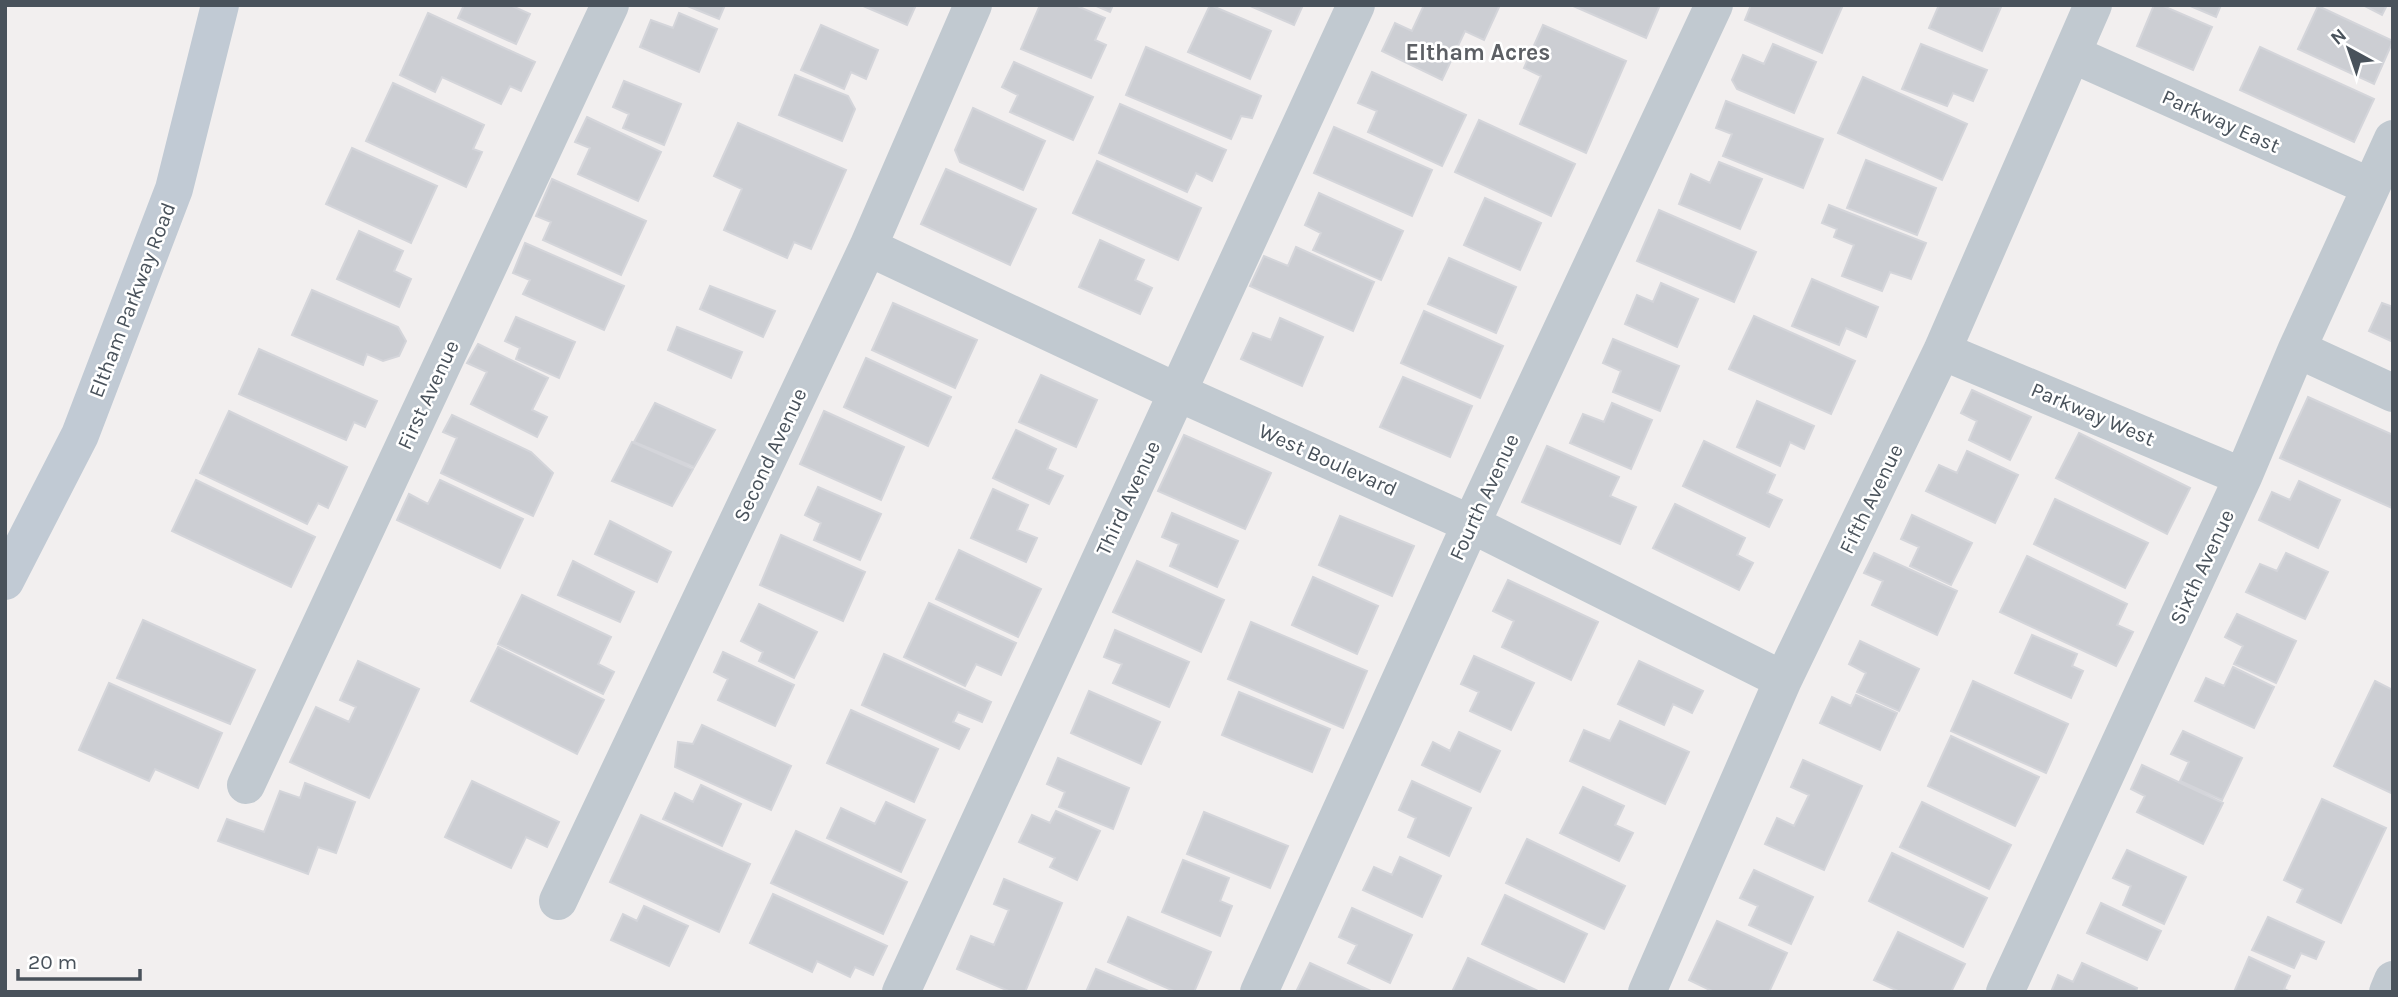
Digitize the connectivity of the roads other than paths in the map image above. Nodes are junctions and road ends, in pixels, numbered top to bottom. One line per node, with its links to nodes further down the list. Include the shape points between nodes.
1 (220, 5): 17 (street, Eltham Parkway Road, via 174,189 80,435)
2 (610, 5): 19 (street, First Avenue)
3 (973, 5): 10 (street, Second Avenue)
4 (1356, 5): 13 (street, Third Avenue)
5 (1714, 5): 16 (street, Fourth Avenue)
6 (2093, 5): 7 (street, Fifth Avenue)
7 (2072, 54): 9 (street, Parkway East); 12 (street, Fifth Avenue)
8 (2393, 139): 9 (street, Sixth Avenue)
9 (2371, 187): 11 (street, Sixth Avenue)
10 (868, 247): 13 (street, West Boulevard); 20 (street, Second Avenue)
11 (2297, 349): 14 (street); 15 (street, Sixth Avenue)
12 (1942, 351): 15 (street, Parkway West); 18 (street, Fifth Avenue)
13 (1177, 392): 16 (street, West Boulevard); 22 (street, Third Avenue)
14 (2393, 393)
15 (2244, 477): 25 (street, Sixth Avenue)
16 (1471, 524): 18 (street, West Boulevard); 23 (street, Fourth Avenue)
17 (5, 581)
18 (1783, 680): 24 (street, Fifth Avenue)
19 (246, 785)
20 (558, 901)
21 (2393, 980): 26 (street)
22 (901, 992)
23 (1259, 992)
24 (1647, 992)
25 (2005, 992)
26 (2388, 992)

